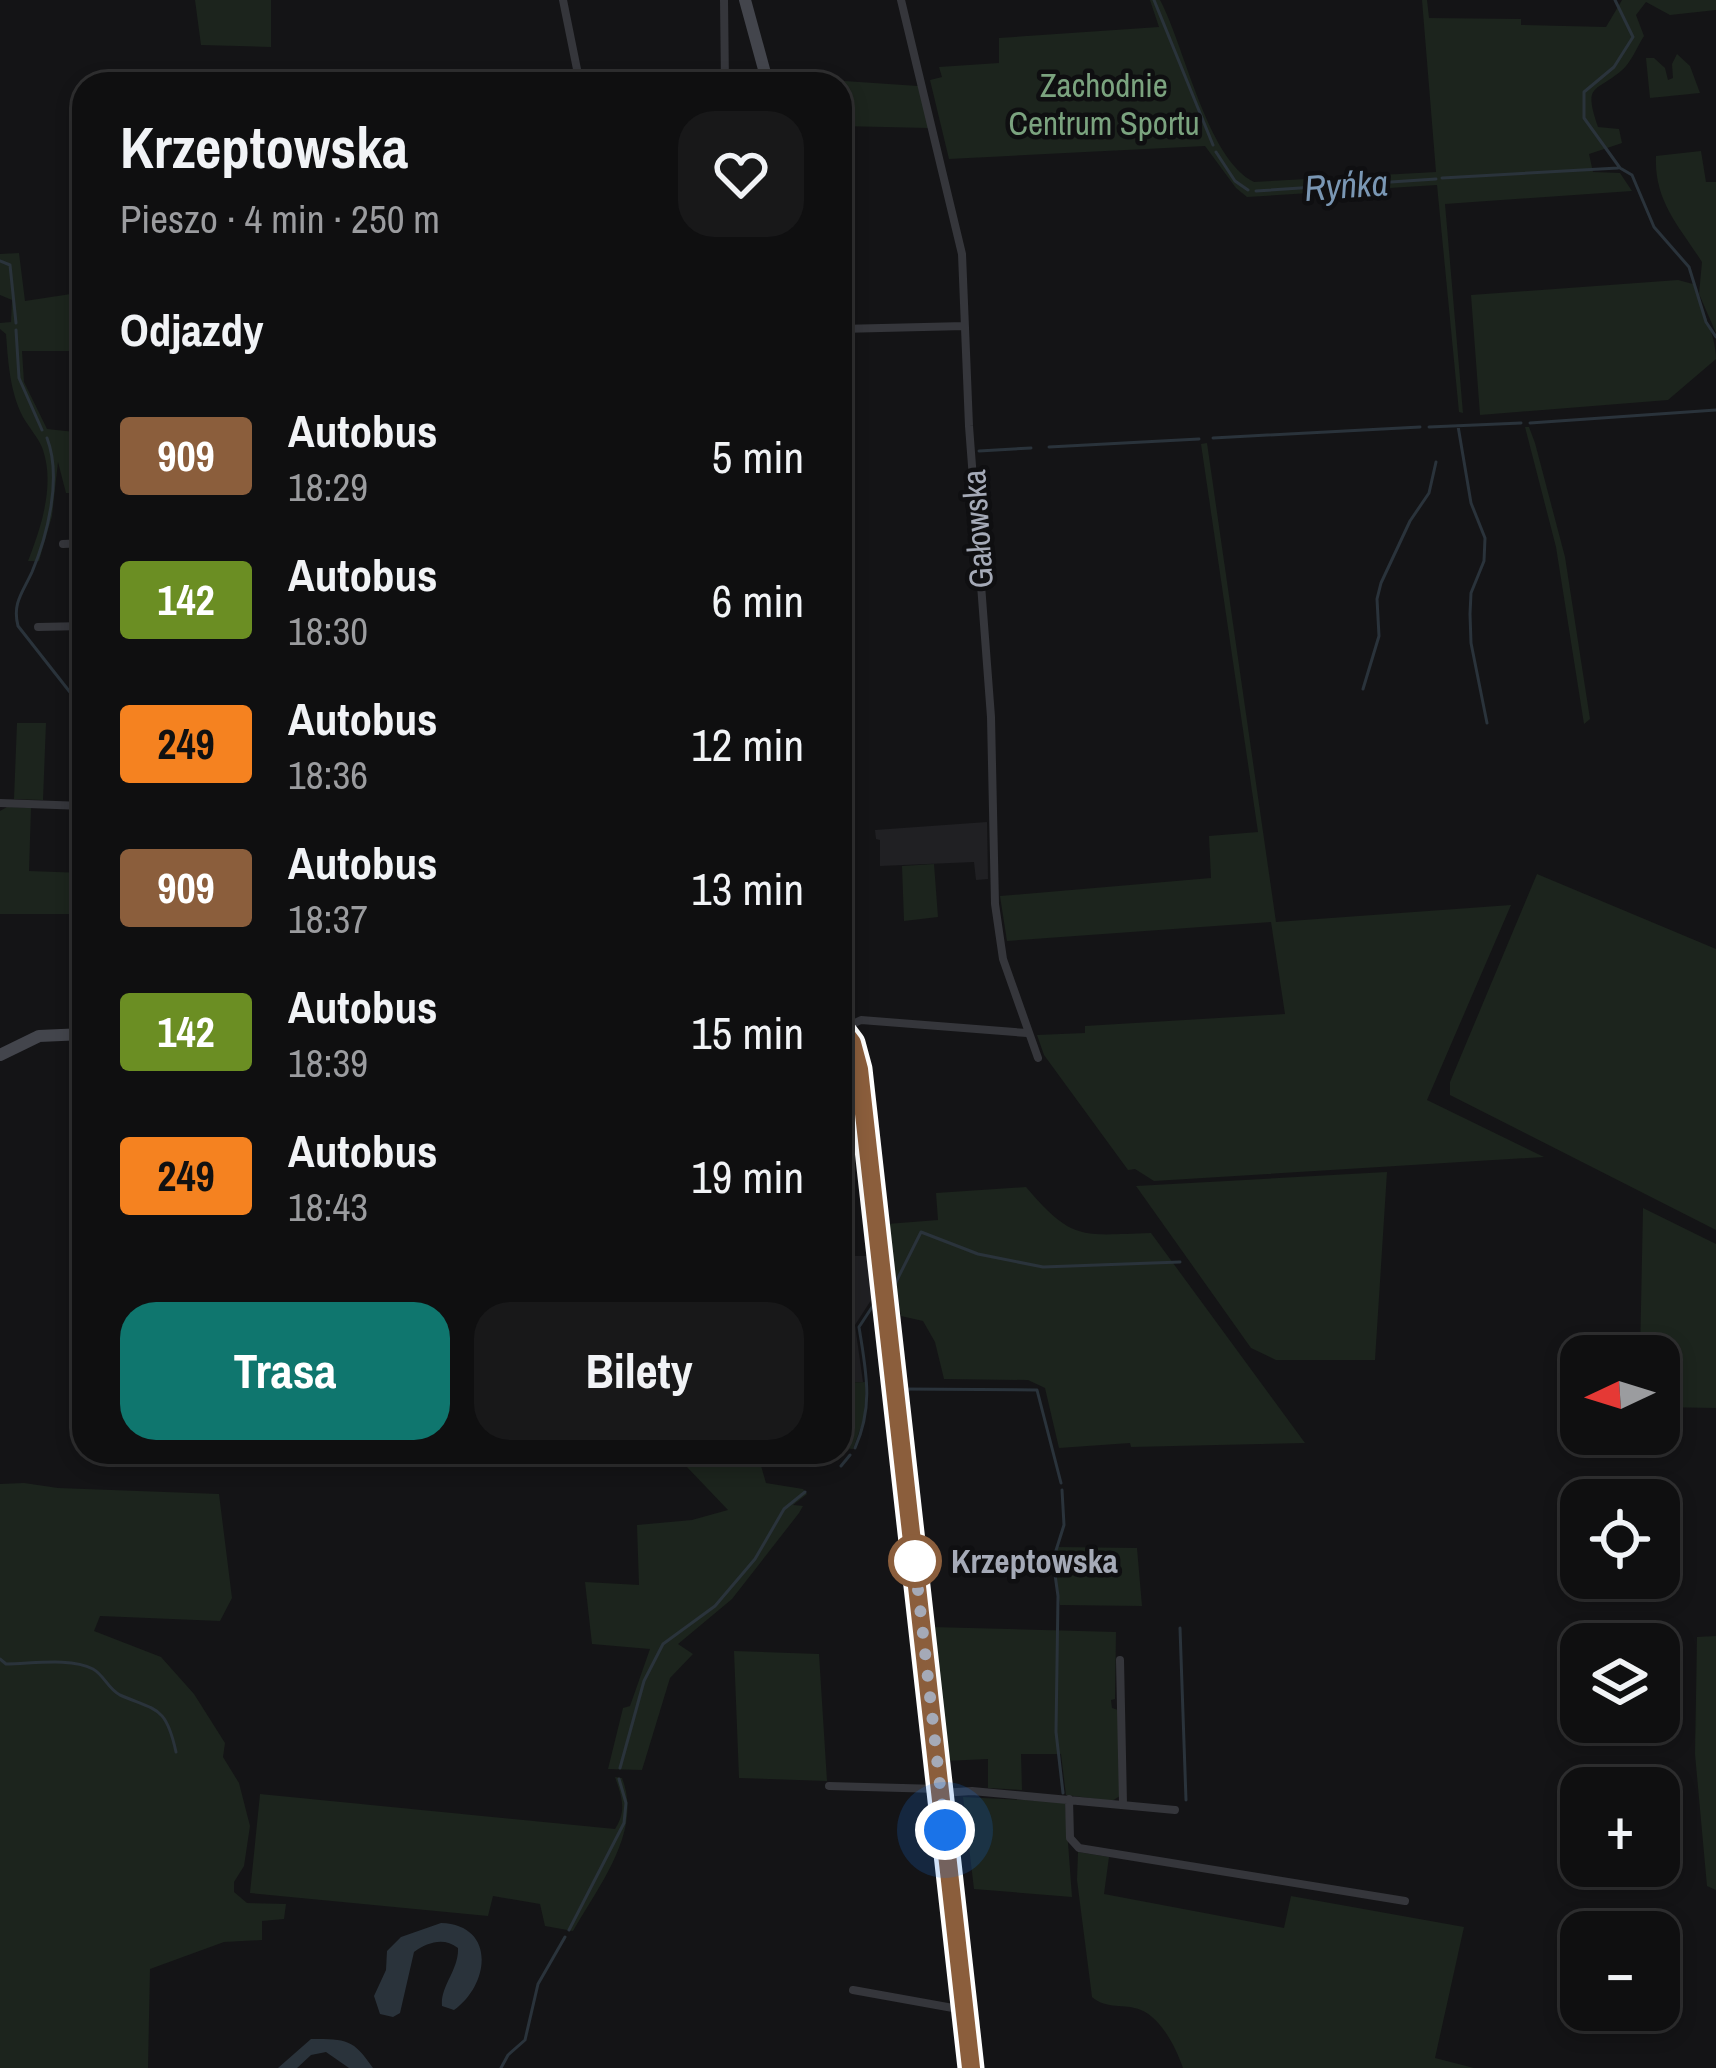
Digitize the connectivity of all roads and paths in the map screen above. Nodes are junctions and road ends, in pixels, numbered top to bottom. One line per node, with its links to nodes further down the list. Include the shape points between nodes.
1 (562, 0): 5 (street)
2 (724, 0): 6 (street)
3 (745, 0): 7 (street)
4 (901, 0): 8 (street, Gałowska, via 962,254)
5 (577, 72)
6 (725, 72)
7 (765, 72)
8 (964, 326): 9 (street); 17 (street, Gałowska, via 995,904)
9 (852, 329)
10 (63, 544): 11 (street)
11 (72, 544)
12 (72, 626): 13 (street)
13 (38, 627)
14 (0, 803): 15 (street)
15 (72, 806)
16 (852, 1024): 17 (street)
17 (1027, 1033): 21 (street, Gałowska)
18 (72, 1034): 20 (street, via 43,1035)
19 (852, 1043): 24 (street)
20 (0, 1055)
21 (1038, 1058)
22 (1120, 1660): 26 (street)
23 (829, 1786): 24 (street)
24 (941, 1791): 25 (street); 30 (street)
25 (1070, 1799): 26 (street); 28 (street, via 1070,1838 1078,1848)
26 (1124, 1804): 27 (street)
27 (1175, 1810)
28 (1405, 1901)
29 (853, 1990): 30 (street)
30 (964, 2011): 31 (street)
31 (971, 2068)

